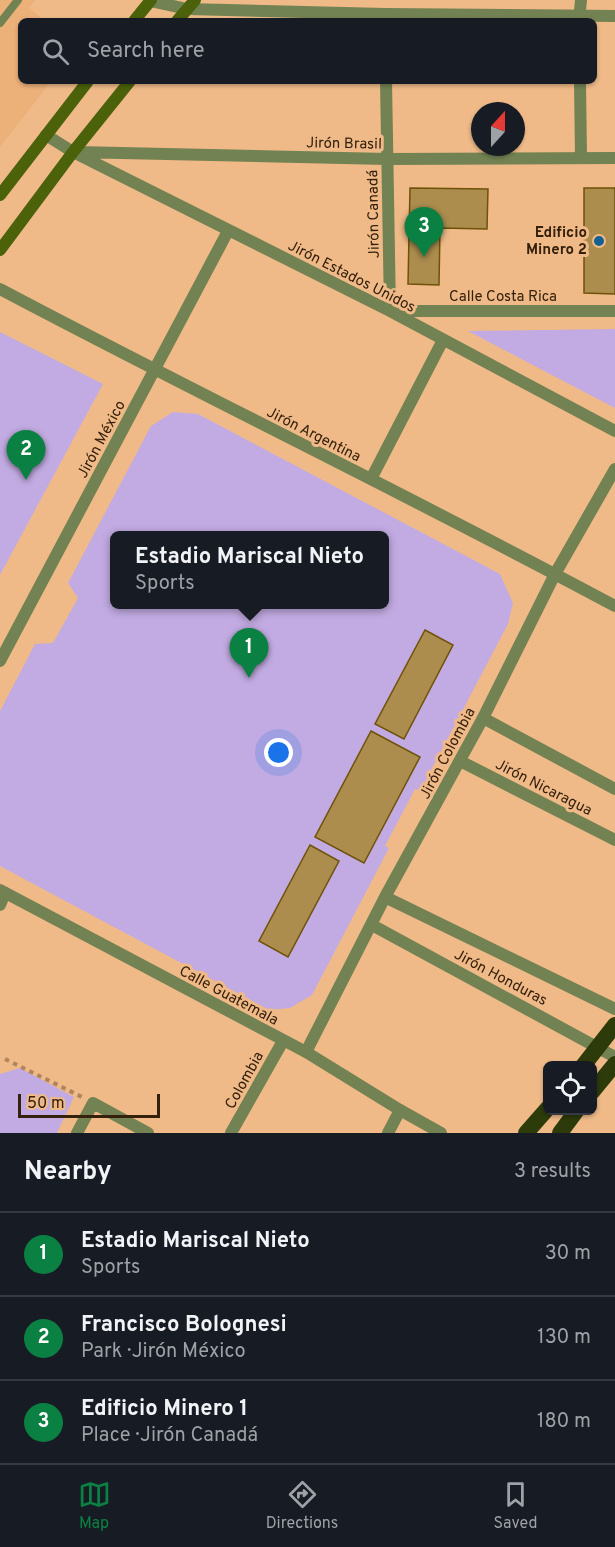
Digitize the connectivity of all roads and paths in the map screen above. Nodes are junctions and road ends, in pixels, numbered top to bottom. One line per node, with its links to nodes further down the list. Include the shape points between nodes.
1 (18, 0): 10 (lane)
2 (150, 0): 4 (street); 6 (main road)
3 (581, 0): 9 (street)
4 (191, 5): 7 (main road); 8 (street)
5 (615, 16): 9 (street)
6 (136, 18)
7 (180, 18)
8 (385, 18): 9 (street)
9 (579, 18)
10 (0, 23)
11 (86, 84): 15 (main road)
12 (128, 84): 16 (main road)
13 (386, 84): 19 (street, Jirón Canadá)
14 (580, 84): 17 (street)
15 (46, 135): 16 (street, Jirón Estados Unidos); 20 (main road)
16 (73, 152): 19 (street, Jirón Brasil); 21 (street, Jirón Estados Unidos); 22 (main road)
17 (581, 157): 18 (street, Jirón Brasil); 19 (street, Jirón Brasil)
18 (615, 158)
19 (387, 159): 24 (street, Jirón Canadá)
20 (0, 195)
21 (228, 231): 24 (street, Jirón Estados Unidos); 27 (street, Jirón México)
22 (0, 250)
23 (0, 289): 27 (street, Jirón Argentina)
24 (390, 311): 25 (street, Calle Costa Rica); 26 (street, Jirón Estados Unidos)
25 (615, 311)
26 (443, 340): 28 (street, Jirón Estados Unidos); 30 (street)
27 (154, 371): 30 (street, Jirón Argentina); 33 (street, Jirón México)
28 (615, 431)
29 (615, 469): 31 (street, Jirón Colombia)
30 (371, 479): 31 (street, Jirón Argentina)
31 (555, 574): 32 (street, Jirón Argentina); 34 (street, Jirón Colombia)
32 (615, 606)
33 (0, 661)
34 (483, 718): 35 (street, Jirón Colombia); 36 (street, Jirón Nicaragua)
35 (460, 761): 37 (street, Jirón Nicaragua); 39 (street, Jirón Colombia)
36 (615, 789)
37 (615, 840)
38 (3, 891): 40 (street); 44 (street, Calle Guatemala)
39 (385, 897): 41 (street, Jirón Colombia); 42 (street, Jirón Honduras)
40 (0, 905)
41 (372, 925): 45 (street, Jirón Honduras); 46 (street, Jirón Colombia)
42 (615, 1009)
43 (615, 1024): 45 (highway)
44 (283, 1041): 46 (street, Calle Guatemala); 58 (street, Colombia)
45 (598, 1046): 47 (street, Jirón Honduras); 49 (highway)
46 (306, 1052): 53 (street, Calle Guatemala)
47 (615, 1057)
48 (5, 1059): 52 (path)
49 (586, 1061)
50 (615, 1064): 51 (highway)
51 (597, 1086)
52 (93, 1102): 56 (street); 57 (street)
53 (400, 1110): 59 (street); 60 (street, Calle Guatemala)
54 (543, 1114): 61 (highway)
55 (573, 1115): 62 (highway)
56 (78, 1133)
57 (148, 1133)
58 (231, 1133)
59 (388, 1133)
60 (441, 1133)
61 (526, 1133)
62 (560, 1133)

